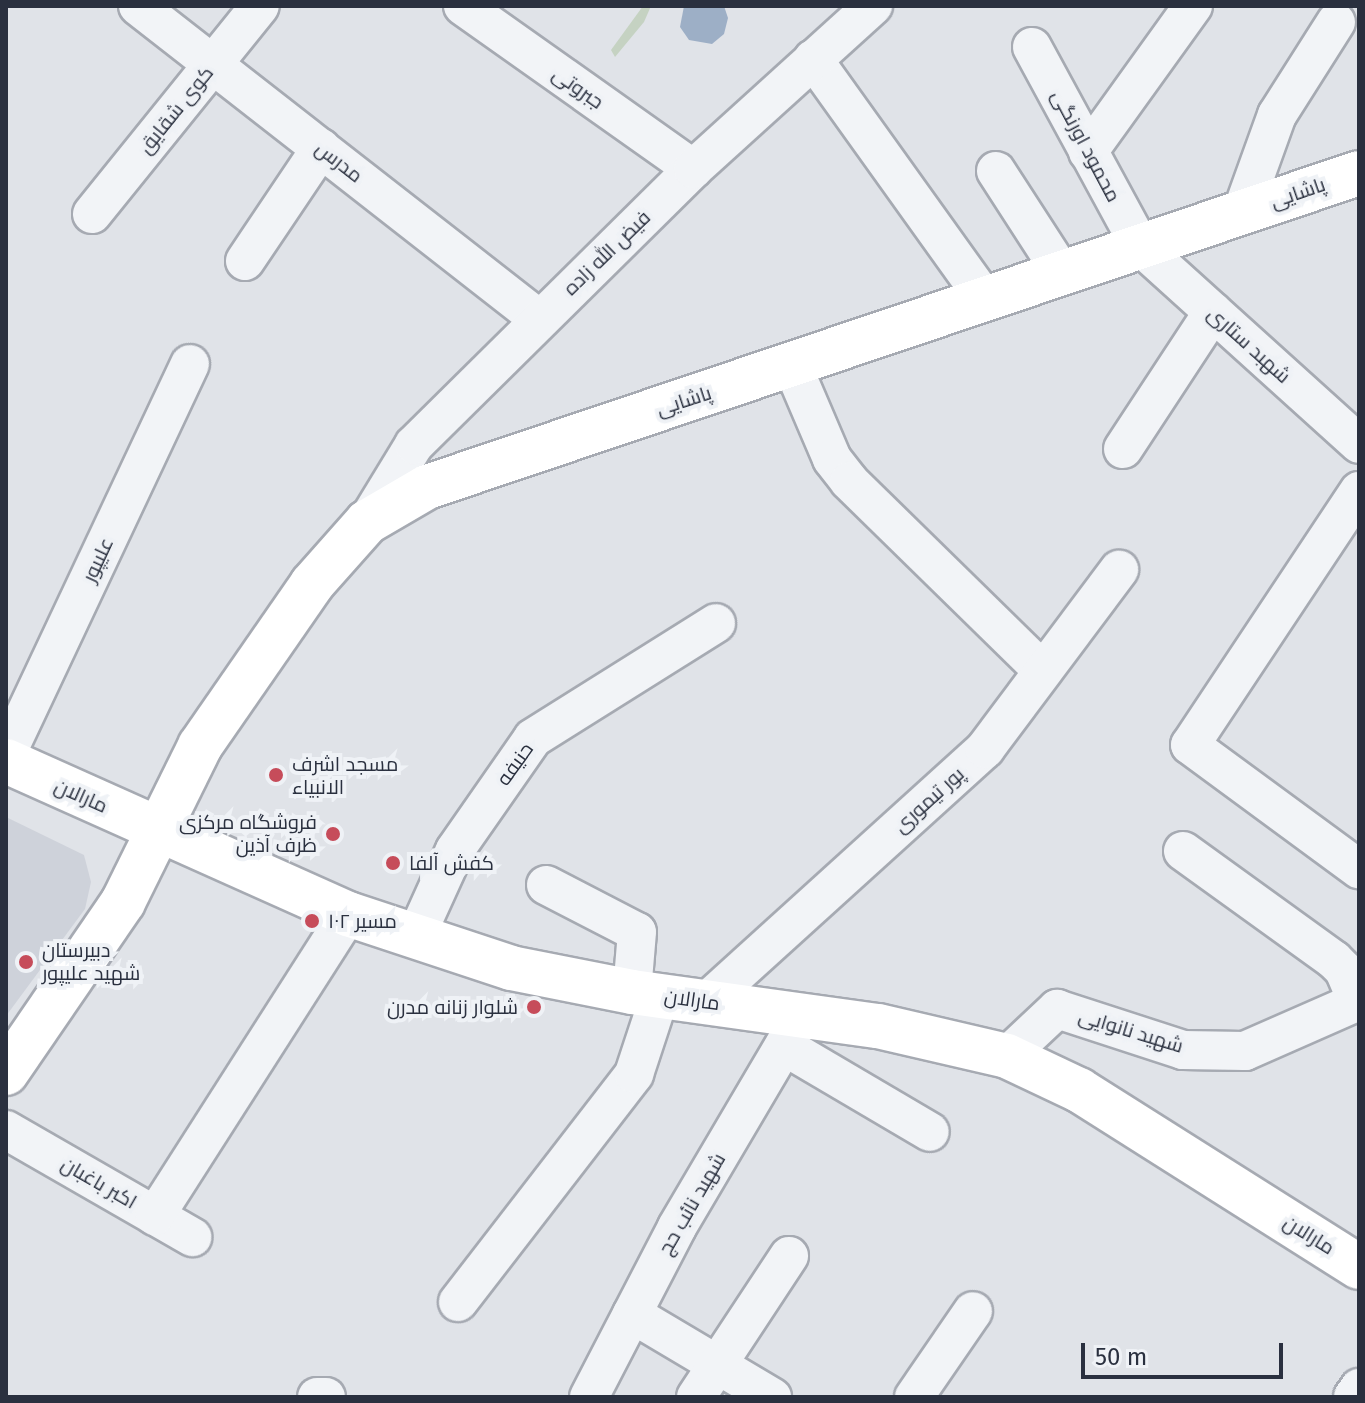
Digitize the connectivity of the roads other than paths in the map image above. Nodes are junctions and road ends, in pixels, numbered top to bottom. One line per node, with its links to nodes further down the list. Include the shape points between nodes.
1 (138, 6): 9 (street, مدرس)
2 (260, 6): 9 (street, کوی شقایق)
3 (463, 6): 12 (street, جبروتی)
4 (873, 6): 8 (street, فیض الله زاده)
5 (1193, 6): 11 (street)
6 (1336, 22): 15 (street, via 1277,115)
7 (1032, 47): 11 (street, محمود اورنگی)
8 (813, 59): 12 (street, فیض الله زاده); 20 (street)
9 (214, 64): 10 (street, مدرس); 16 (street, کوی شقایق)
10 (321, 148): 18 (street); 22 (street, مدرس)
11 (1088, 152): 17 (street, محمود اورنگی)
12 (693, 169): 22 (street, فیض الله زاده)
13 (996, 171): 19 (street)
14 (1359, 173): 15 (main road, پاشایی)
15 (1242, 212): 17 (main road, پاشایی)
16 (92, 214)
17 (1140, 246): 19 (main road, پاشایی); 21 (street, شهبد ستاری)
18 (245, 261)
19 (1062, 273): 20 (main road, پاشایی)
20 (984, 298): 24 (main road, پاشایی)
21 (1213, 312): 25 (street, شهبد ستاری); 26 (street)
22 (539, 319): 28 (street, فیض الله زاده, via 414,445)
23 (190, 364): 32 (street, علیپور)
24 (792, 365): 28 (main road, پاشایی, via 427,487); 31 (street, via 832,459 849,481)
25 (1359, 444)
26 (1123, 449)
27 (1359, 491): 36 (street, via 1190,745)
28 (367, 522): 34 (main road, پاشایی, via 312,584 200,746)
29 (1119, 570): 31 (street, پور تیموری)
30 (716, 623): 39 (street, حنیفه, via 533,738 455,850)
31 (1042, 670): 42 (street, پور تیموری, via 985,749)
32 (6, 755)
33 (6, 761): 34 (main road, مارالان)
34 (160, 829): 38 (main road, مارالان); 45 (main road, پاشایی, via 123,902)
35 (1183, 851): 41 (street, via 1334,960)
36 (1352, 851)
37 (546, 885): 40 (street, via 637,932)
38 (348, 914): 39 (main road, مارالان); 48 (street)
39 (416, 936): 40 (main road, مارالان, via 511,968)
40 (646, 994): 42 (main road, مارالان); 52 (street, via 634,1074)
41 (1358, 1001): 44 (street, شهید نانوایی, via 1245,1051 1183,1050 1057,1009)
42 (706, 1002): 43 (main road, مارالان)
43 (793, 1030): 44 (main road, مارالان); 47 (street); 54 (street, شهید نائب حج)
44 (1007, 1056): 51 (main road, مارالان, via 1079,1090)
45 (6, 1073)
46 (6, 1130): 48 (street, اکبر باغبان)
47 (930, 1132)
48 (155, 1216): 49 (street, اکبر باغبان)
49 (192, 1237)
50 (789, 1256): 55 (street)
51 (1359, 1267)
52 (458, 1302)
53 (973, 1311): 61 (street)
54 (632, 1314): 55 (street); 59 (street, شهید نائب حج)
55 (706, 1381): 60 (street)
56 (1359, 1388): 62 (street)
57 (317, 1397): 58 (street)
58 (326, 1397)
59 (589, 1397)
60 (772, 1397)
61 (914, 1397)
62 (1353, 1397)

